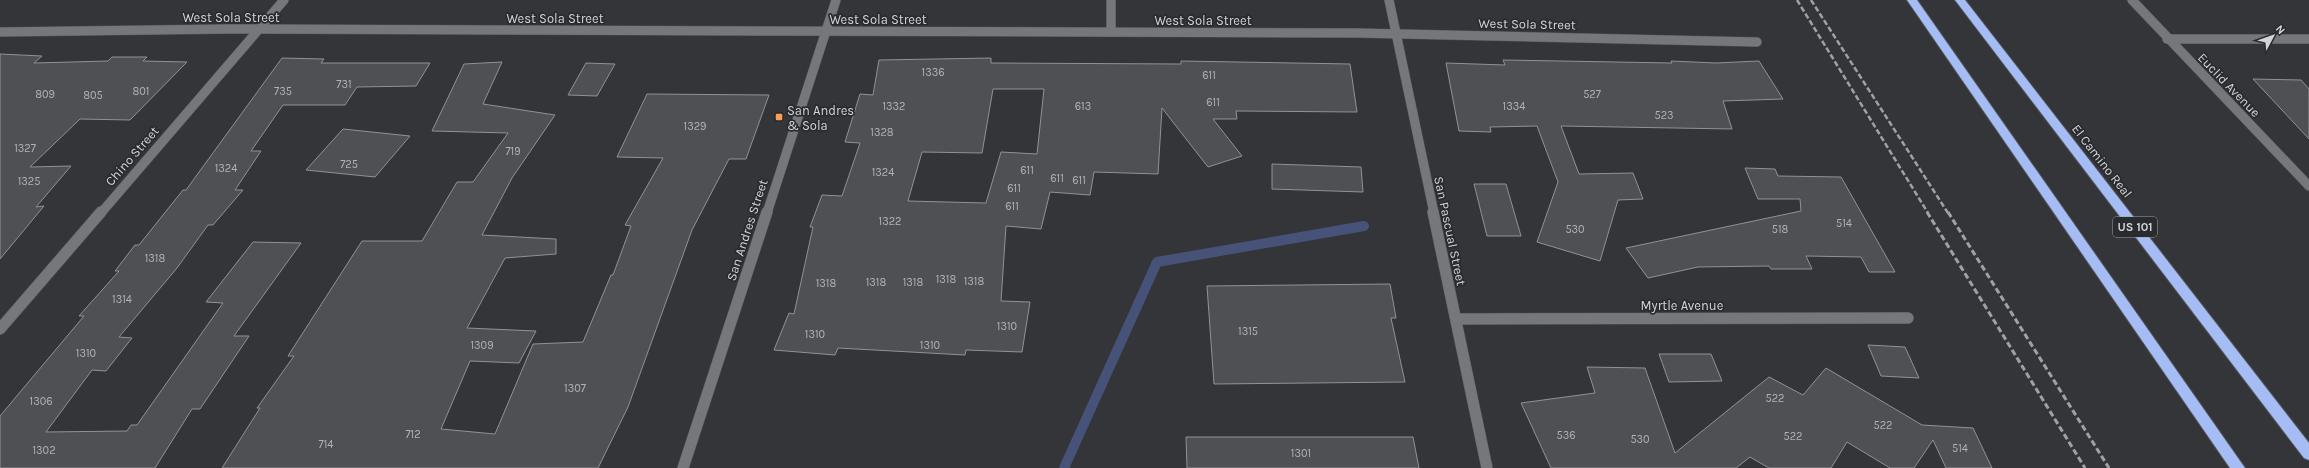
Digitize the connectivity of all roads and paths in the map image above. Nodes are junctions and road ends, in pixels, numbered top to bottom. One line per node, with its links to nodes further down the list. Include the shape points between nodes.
1 (284, 0): 8 (street, Chino Street)
2 (836, 0): 10 (street, San Andres Street)
3 (1111, 0): 11 (street)
4 (1389, 0): 12 (street, San Pascual Street)
5 (1912, 0): 23 (highway)
6 (1960, 0): 20 (highway, El Camino Real / US 101)
7 (2132, 0): 13 (street, Euclid Avenue)
8 (259, 30): 9 (street, West Sola Street); 10 (street, West Sola Street); 19 (street, Chino Street)
9 (0, 32)
10 (825, 32): 11 (street, West Sola Street); 21 (street, San Andres Street)
11 (1112, 32): 12 (street, West Sola Street)
12 (1395, 34): 15 (street, West Sola Street); 18 (street, San Pascual Street)
13 (2167, 39): 14 (street); 16 (street, Euclid Avenue)
14 (2309, 39)
15 (1757, 42)
16 (2309, 186)
17 (1908, 318): 18 (street, Myrtle Avenue)
18 (1456, 319): 22 (street, San Pascual Street)
19 (0, 329)
20 (2309, 454)
21 (683, 468)
22 (1487, 468)
23 (2238, 468)

